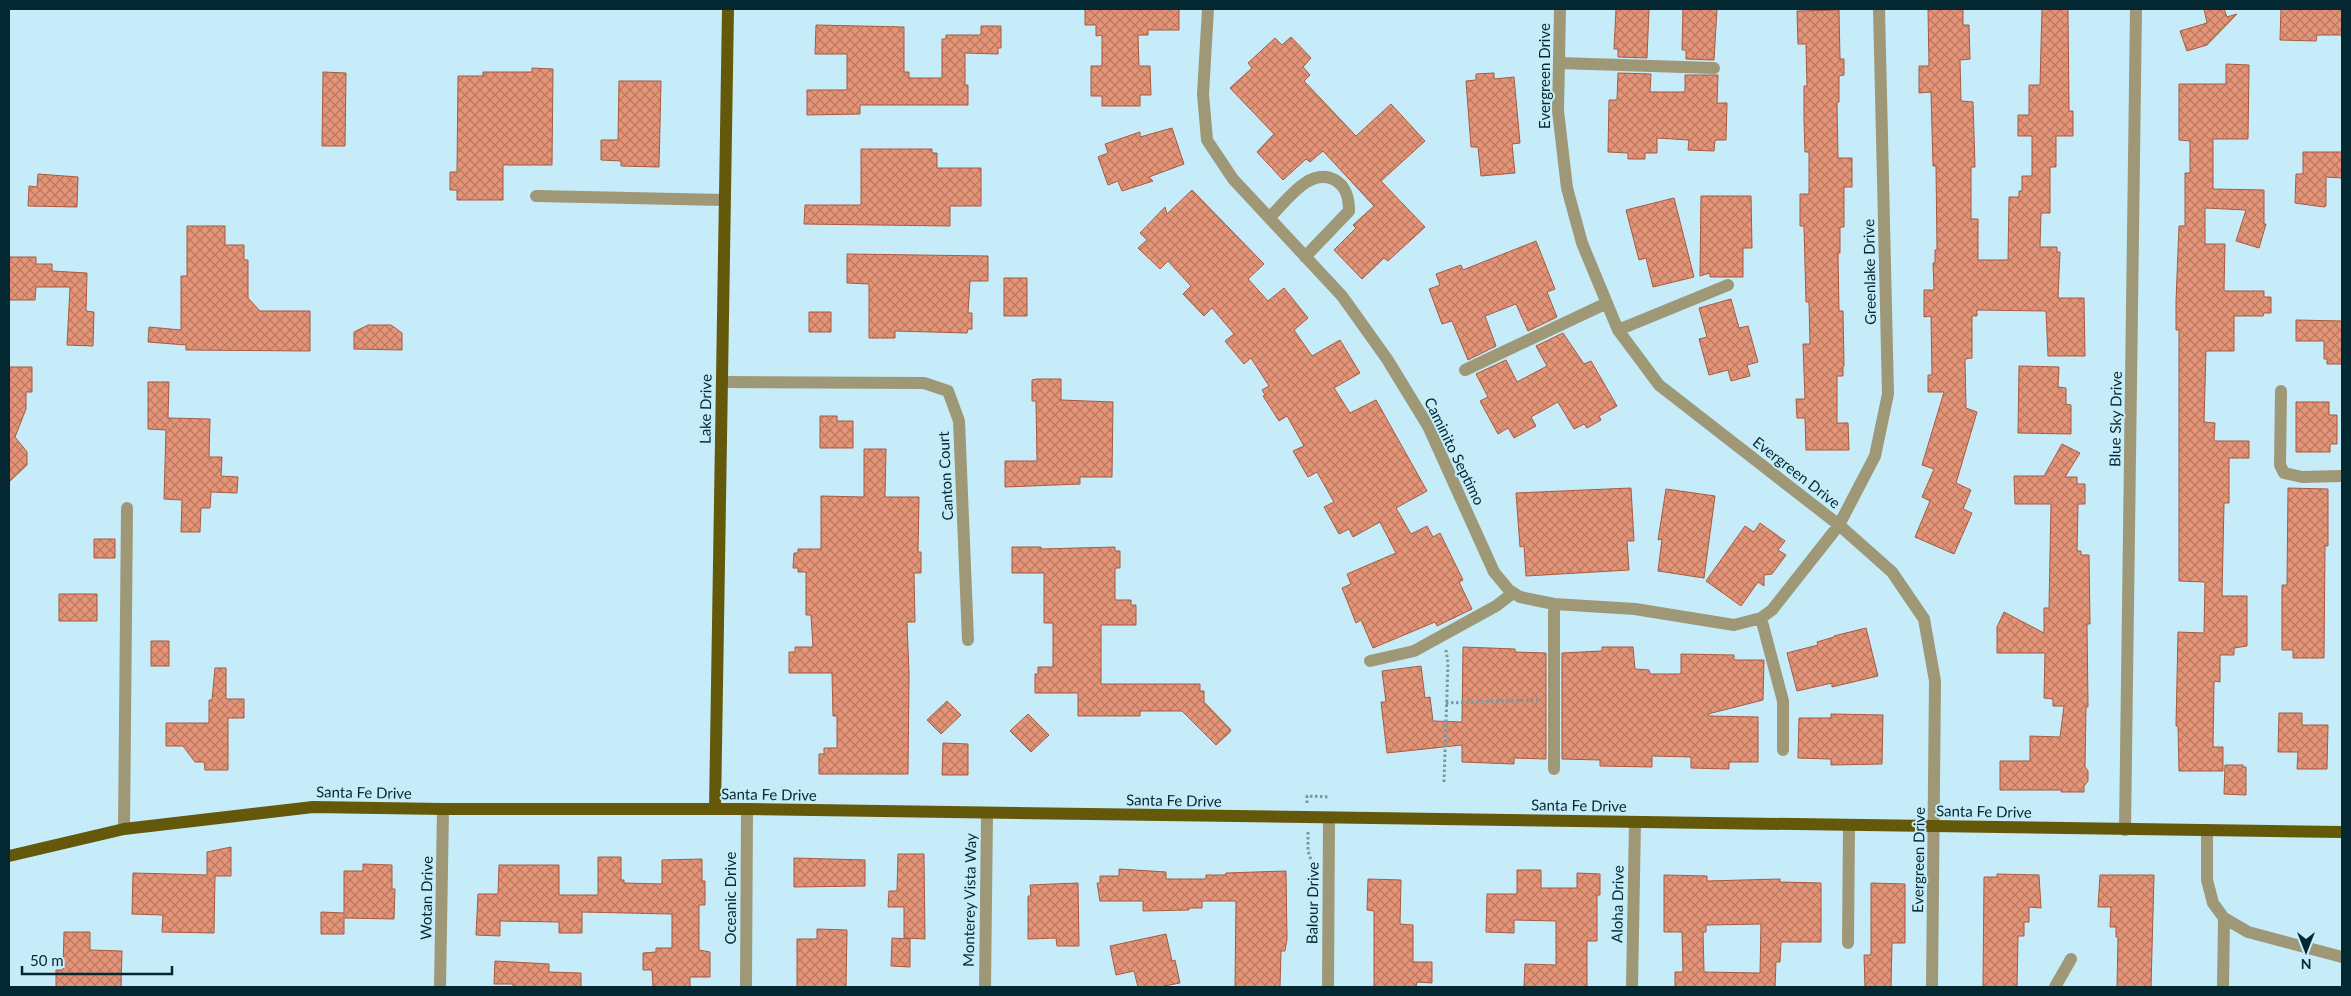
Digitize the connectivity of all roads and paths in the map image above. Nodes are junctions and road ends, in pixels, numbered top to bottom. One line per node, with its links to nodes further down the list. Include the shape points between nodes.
1 (728, 9): 9 (main road, Lake Drive)
2 (1208, 9): 10 (street, Caminito Septimo, via 1203,94 1207,140 1233,179)
3 (1560, 9): 6 (street, Evergreen Drive)
4 (1879, 9): 20 (street, Greenlake Drive, via 1888,394 1875,456)
5 (2136, 9): 43 (street, Blue Sky Drive)
6 (1559, 63): 7 (street); 13 (street, Evergreen Drive, via 1558,111 1567,188 1582,243)
7 (1714, 68)
8 (536, 196): 9 (street)
9 (724, 200): 16 (main road, Lake Drive)
10 (1269, 218): 11 (street, Caminito Septimo); 11 (street, via 1308,180 1321,176 1338,182 1347,195 1349,211)
11 (1305, 257): 21 (street, Caminito Septimo, via 1342,296 1387,358 1428,426 1494,572)
12 (1728, 285): 14 (street)
13 (1608, 303): 14 (street, Evergreen Drive); 15 (street)
14 (1618, 330): 20 (street, Evergreen Drive, via 1659,385)
15 (1465, 370)
16 (722, 382): 25 (street, Canton Court, via 924,383 948,390 959,422); 35 (main road, Lake Drive)
17 (2281, 391): 18 (street, via 2280,466 2284,473 2302,477)
18 (2342, 476)
19 (127, 508): 42 (street)
20 (1839, 525): 23 (street, via 1772,610); 41 (street, Evergreen Drive, via 1892,572 1924,619 1935,681)
21 (1514, 593): 22 (street, Caminito Septimo); 24 (street)
22 (1554, 604): 23 (street, Caminito Septimo, via 1635,609 1734,625); 27 (street)
23 (1762, 618): 29 (street, via 1783,701)
24 (1443, 635): 26 (street, via 1414,651); 28 (path, via 1448,663)
25 (968, 640)
26 (1370, 661)
27 (1554, 700): 28 (path); 30 (street)
28 (1446, 703): 31 (path)
29 (1783, 750)
30 (1554, 769)
31 (1444, 782)
32 (1307, 796): 33 (path)
33 (1330, 797)
34 (443, 810): 35 (main road, Santa Fe Drive); 42 (main road, Santa Fe Drive, via 313,807); 51 (street, Wotan Drive)
35 (715, 810): 36 (main road, Santa Fe Drive)
36 (747, 810): 37 (main road, Santa Fe Drive); 52 (street, Oceanic Drive)
37 (987, 813): 38 (main road, Santa Fe Drive); 53 (street, Monterey Vista Way)
38 (1329, 818): 39 (main road, Santa Fe Drive); 54 (street, Balour Drive)
39 (1635, 822): 40 (main road, Santa Fe Drive); 55 (street, Aloha Drive)
40 (1849, 825): 41 (main road, Santa Fe Drive); 48 (street)
41 (1935, 826): 43 (main road, Santa Fe Drive); 56 (street, Evergreen Drive)
42 (124, 830): 46 (main road, Santa Fe Drive)
43 (2125, 830): 44 (main road, Santa Fe Drive)
44 (2207, 831): 45 (main road, Santa Fe Drive); 47 (street, via 2208,880 2213,903)
45 (2342, 832)
46 (9, 856)
47 (2224, 918): 49 (street, via 2248,932); 58 (street)
48 (1848, 943)
49 (2342, 957)
50 (2071, 959): 57 (street)
51 (440, 987)
52 (746, 987)
53 (985, 987)
54 (1328, 987)
55 (1632, 987)
56 (1932, 987)
57 (2055, 987)
58 (2223, 987)

